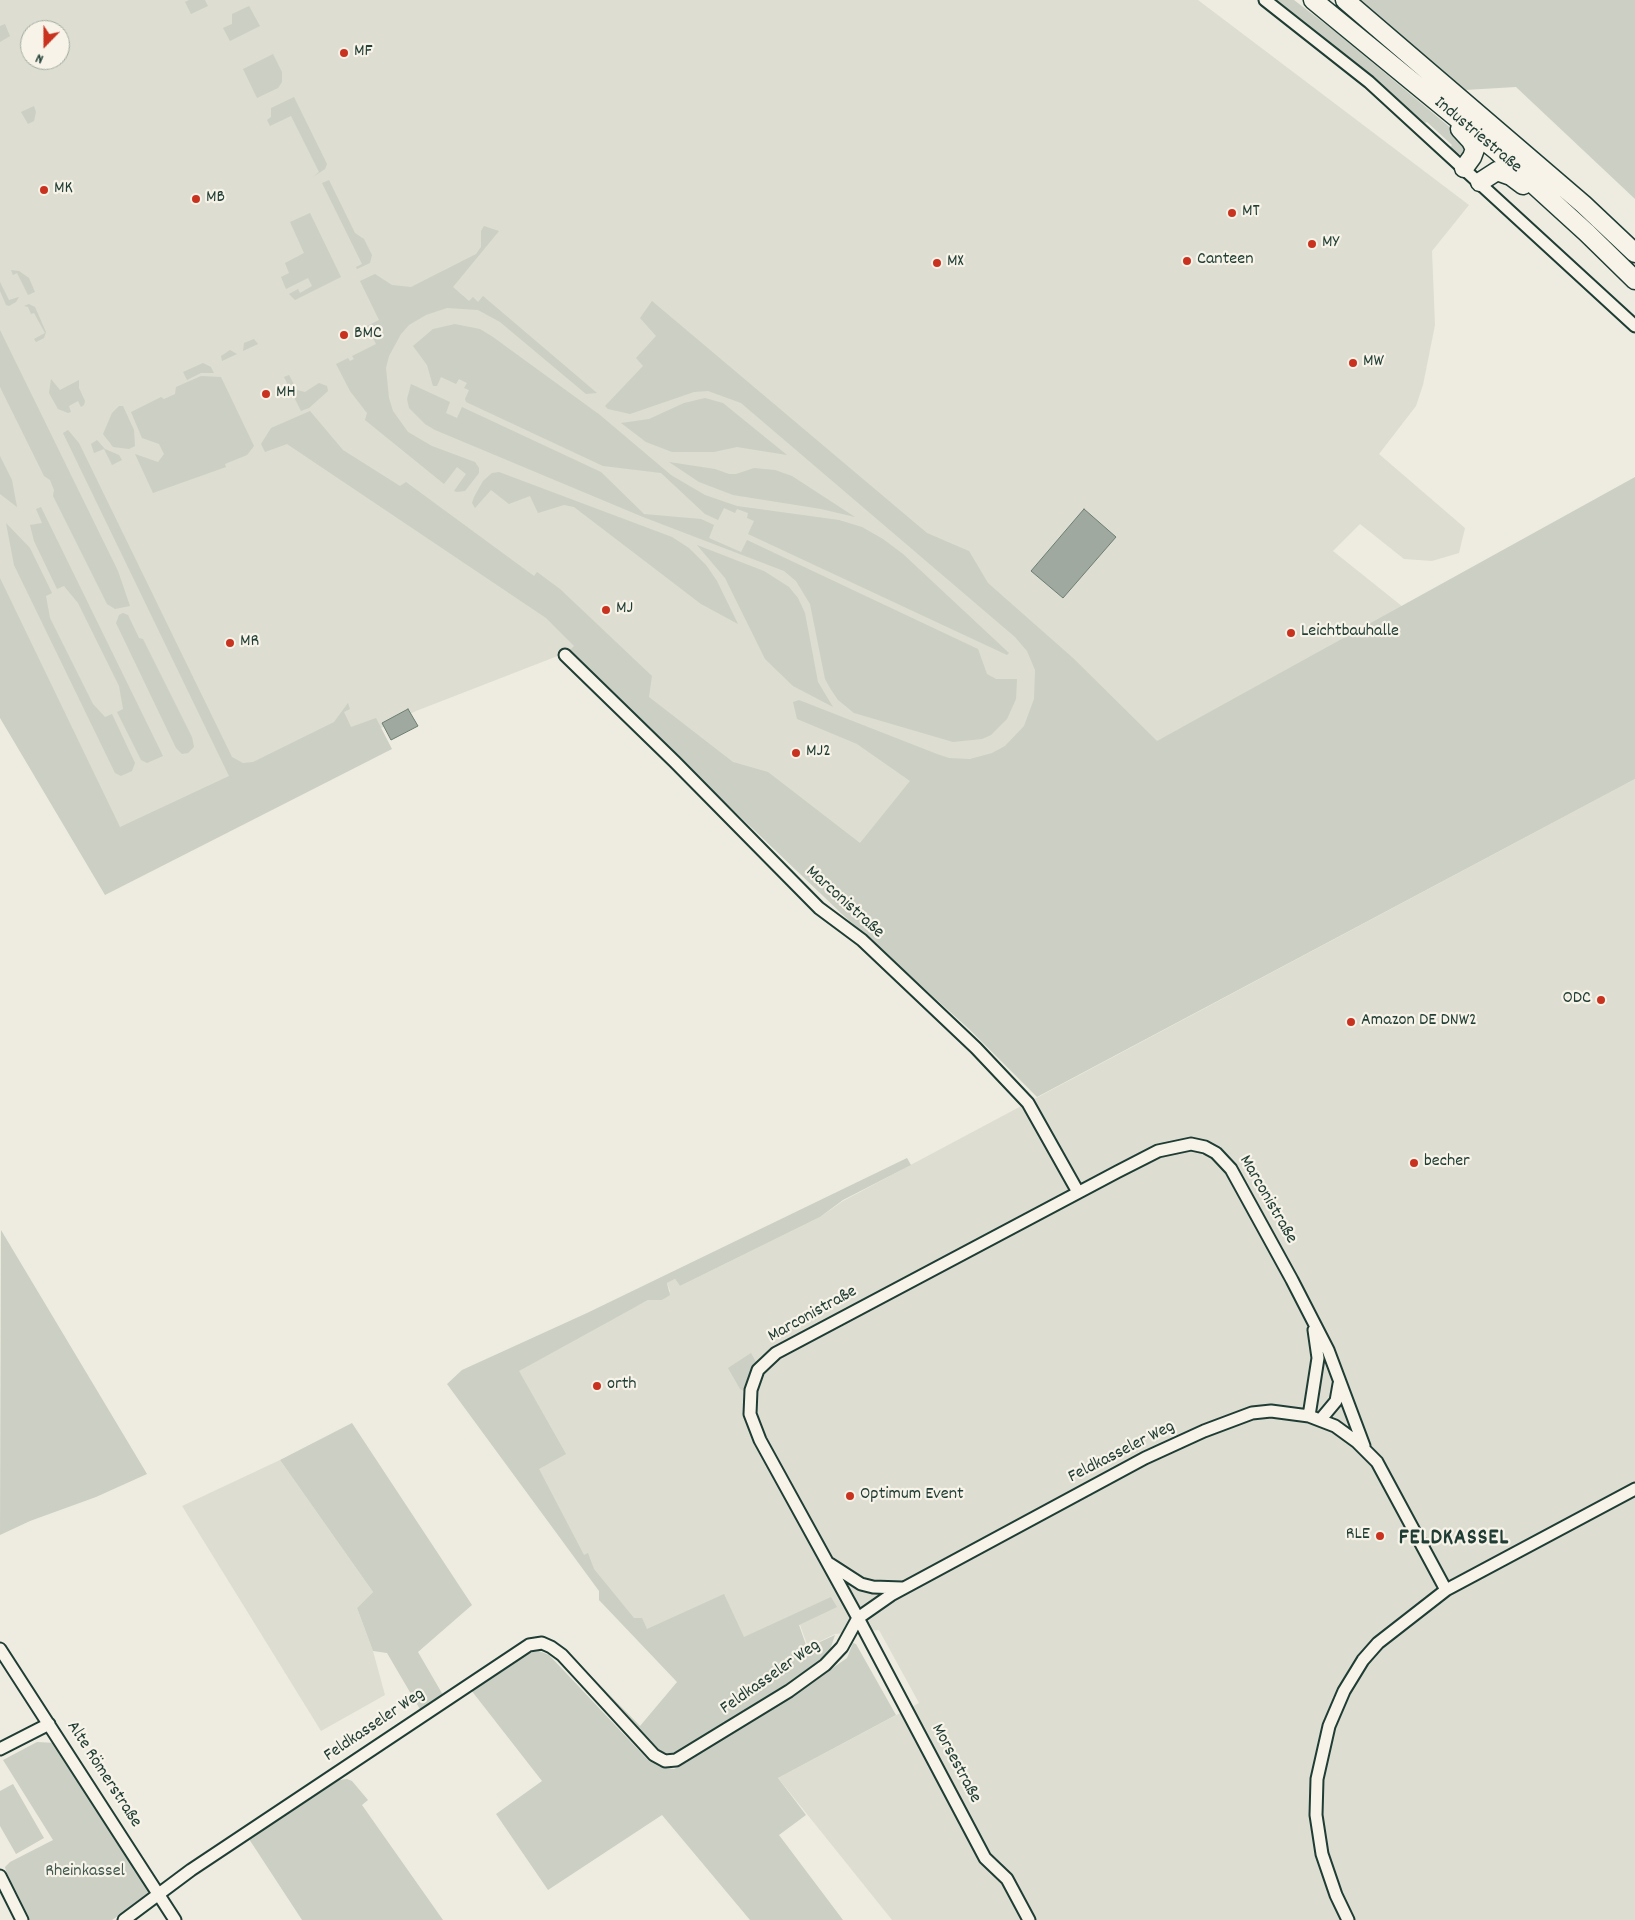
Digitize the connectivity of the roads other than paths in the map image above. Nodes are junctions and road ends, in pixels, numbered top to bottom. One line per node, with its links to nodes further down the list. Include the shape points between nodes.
1 (1265, 0): 5 (street, via 1369,82)
2 (1313, 0): 4 (highway, Industriestraße)
3 (1345, 0): 8 (highway, Industriestraße, via 1583,204)
4 (1416, 84): 5 (highway, via 1471,140 1475,149); 7 (highway, Industriestraße)
5 (1464, 168): 6 (street)
6 (1480, 182): 7 (highway, via 1497,172 1511,176); 10 (street)
7 (1587, 233): 9 (highway, Industriestraße)
8 (1635, 253)
9 (1635, 280)
10 (1635, 326)
11 (565, 656): 12 (street, Marconistraße, via 819,908 862,940 976,1048 1028,1103)
12 (1078, 1192): 13 (street, Marconistraße, via 1158,1151 1191,1144 1216,1152 1231,1169); 19 (street, Marconistraße, via 776,1353 758,1370 751,1390 750,1414 760,1440)
13 (1313, 1321): 14 (street, Marconistraße); 15 (street, Marconistraße, via 1318,1358)
14 (1339, 1381): 16 (street, via 1336,1401); 17 (street, Marconistraße)
15 (1309, 1416): 16 (street, Feldkasseler Weg); 20 (street, Feldkasseler Weg, via 1271,1411 1252,1413 1204,1431 1145,1458)
16 (1321, 1419): 17 (street, Feldkasseler Weg)
17 (1365, 1450): 21 (street, Feldkasseler Weg, via 1377,1462 1390,1484)
18 (1635, 1490): 21 (street)
19 (826, 1562): 20 (street, via 861,1584); 22 (street, Marconistraße)
20 (904, 1588): 22 (street, Feldkasseler Weg)
21 (1446, 1590): 32 (street, via 1378,1643 1344,1691 1329,1726 1317,1779 1316,1815 1322,1854)
22 (858, 1618): 27 (street, Feldkasseler Weg, via 842,1647 825,1666 689,1754 665,1761 654,1754 562,1655 542,1643 529,1645); 31 (street, Morsestraße, via 985,1858 1008,1879)
23 (1, 1653): 24 (street, Alte Römerstraße)
24 (49, 1724): 25 (street); 27 (street, Alte Römerstraße)
25 (0, 1748)
26 (0, 1876): 28 (street)
27 (159, 1894): 29 (street, Feldkasseler Weg); 30 (street, Alte Römerstraße)
28 (22, 1920)
29 (124, 1920)
30 (176, 1920)
31 (1029, 1920)
32 (1348, 1920)

